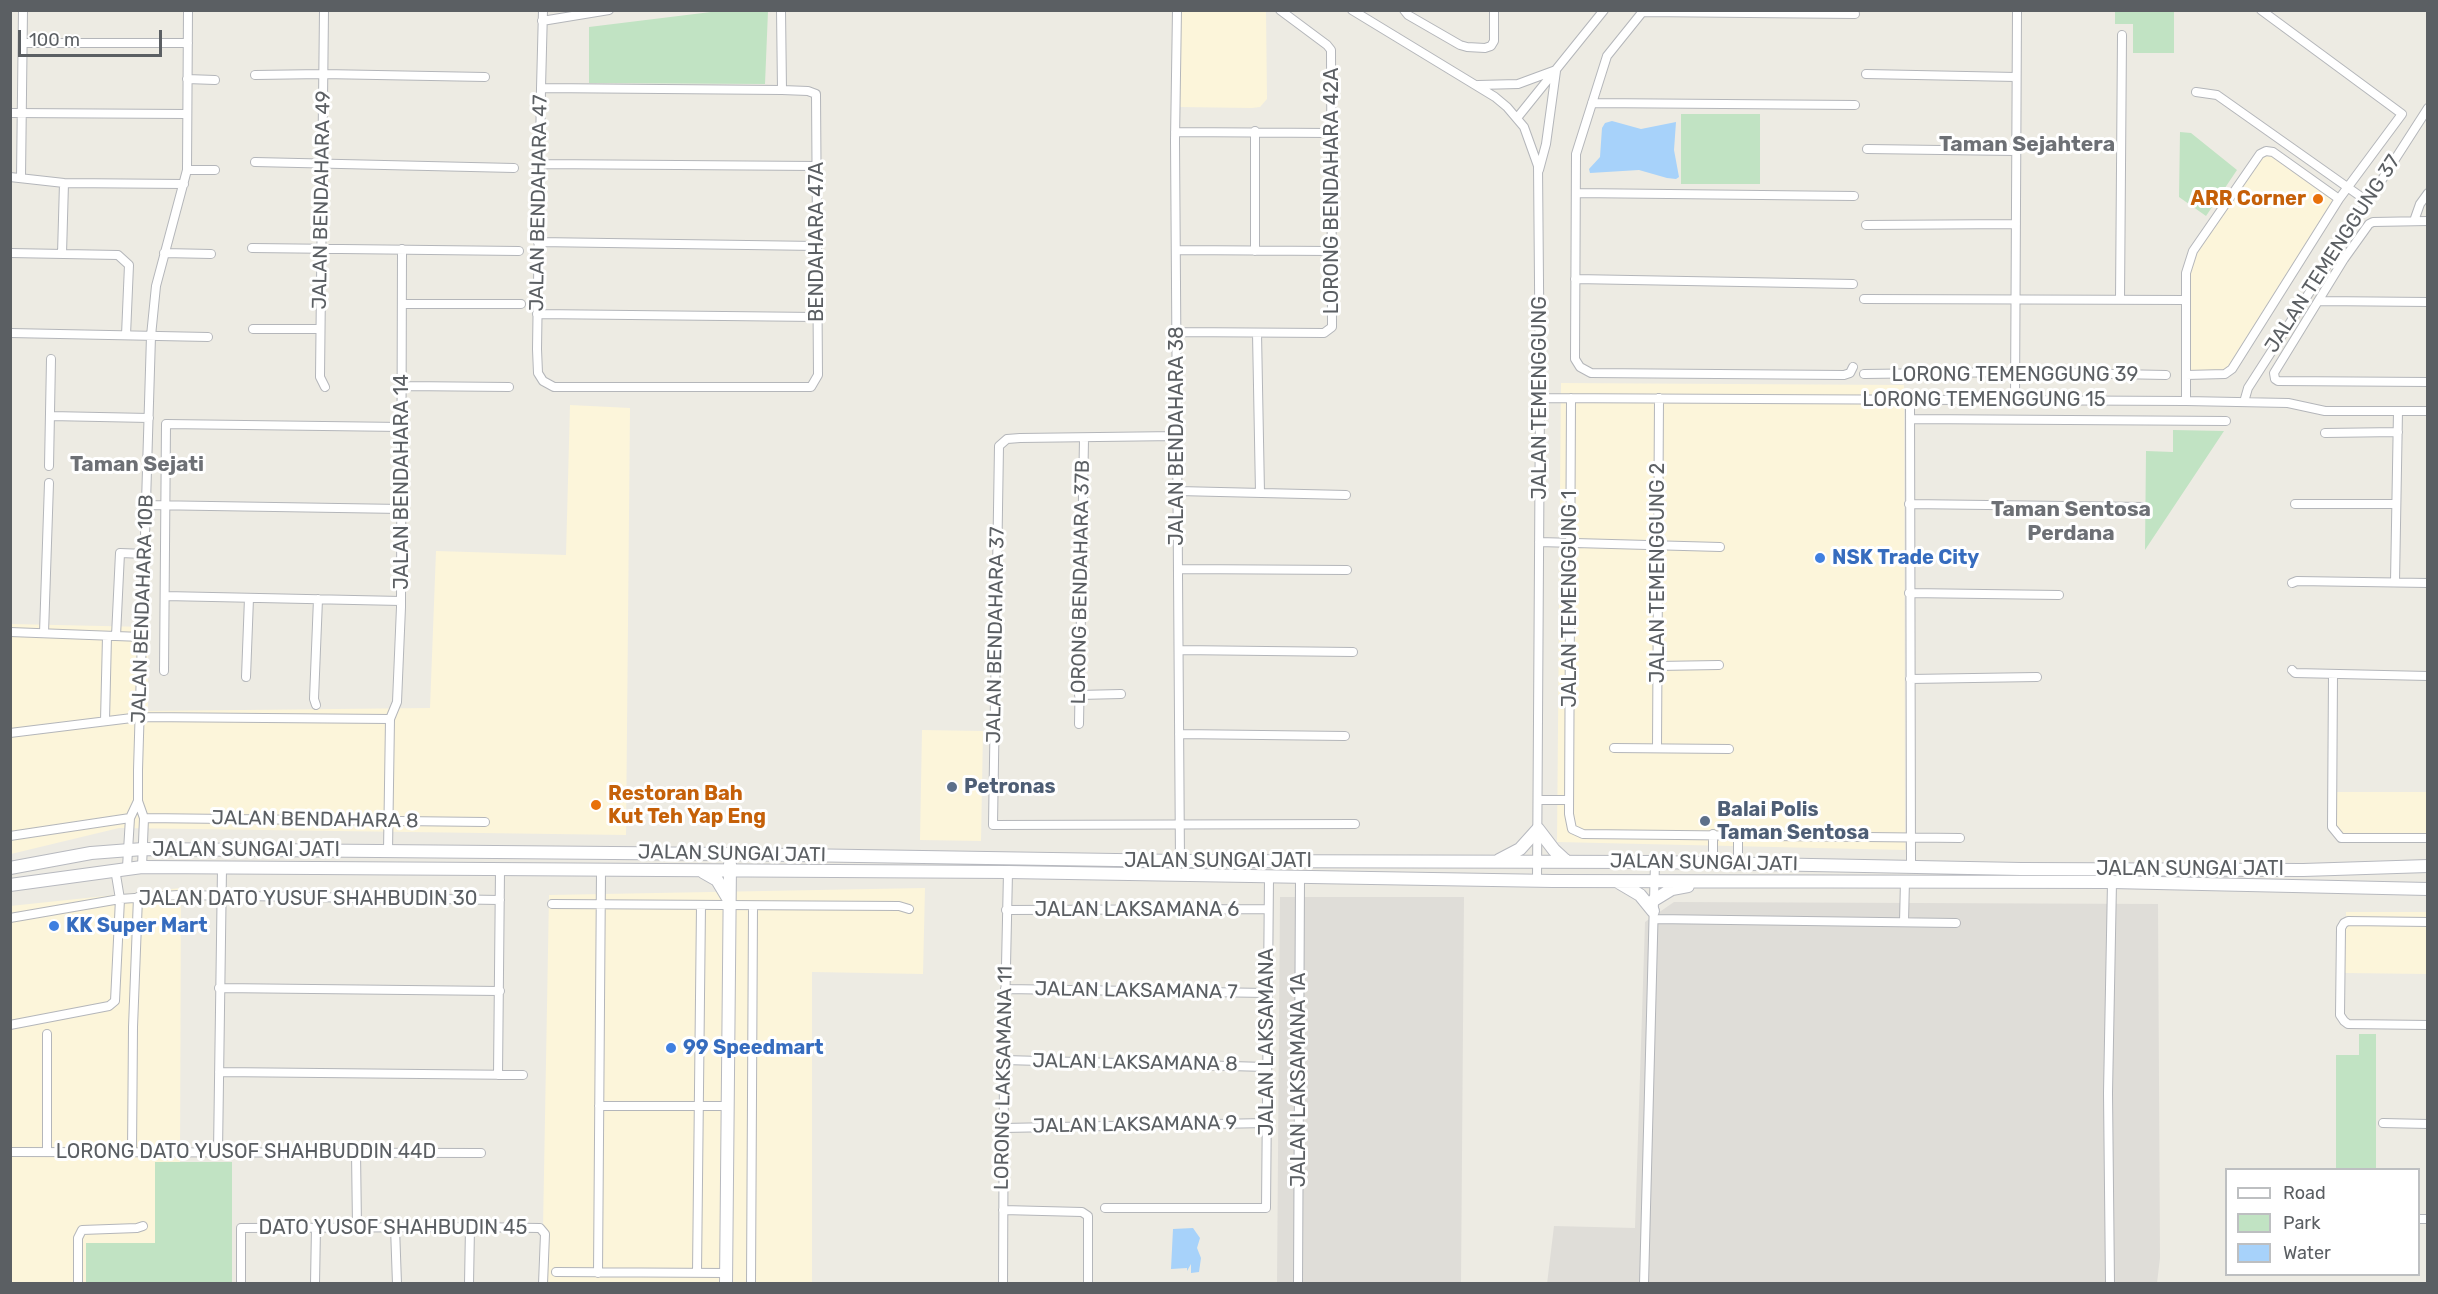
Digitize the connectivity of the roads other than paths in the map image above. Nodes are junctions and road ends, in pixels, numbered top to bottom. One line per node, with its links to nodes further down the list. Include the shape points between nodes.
1 (23, 10): 19 (street)
2 (188, 10): 20 (street, JALAN BENDAHARA 10B)
3 (324, 10): 22 (street, JALAN BENDAHARA 49)
4 (543, 10): 17 (street, JALAN BENDAHARA 47)
5 (609, 10): 17 (street)
6 (781, 10): 31 (street)
7 (1177, 10): 40 (street, JALAN BENDAHARA 38)
8 (1280, 10): 42 (street, LORONG BENDAHARA 42A, via 1331,50)
9 (1352, 10): 29 (street, JALAN TEMENGGUNG)
10 (1494, 10): 15 (street, via 1494,41 1485,48 1467,47)
11 (1604, 10): 21 (street)
12 (2017, 10): 26 (street)
13 (2261, 10): 57 (street, via 2402,114)
14 (1644, 11): 16 (street); 33 (street, via 1607,56)
15 (1404, 12)
16 (1855, 14)
17 (542, 21): 30 (street, JALAN BENDAHARA 47)
18 (2122, 35): 84 (street)
19 (23, 43): 20 (street); 36 (street)
20 (188, 43): 27 (street, JALAN BENDAHARA 10B)
21 (1556, 70): 29 (street, via 1518,84); 39 (street); 52 (street, via 1546,144)
22 (323, 74): 24 (street); 25 (street); 46 (street, JALAN BENDAHARA 49)
23 (1866, 74): 26 (street)
24 (255, 75)
25 (485, 77)
26 (2016, 77): 44 (street)
27 (188, 79): 28 (street); 38 (street, JALAN BENDAHARA 10B)
28 (215, 80)
29 (1478, 85): 39 (street, JALAN TEMENGGUNG)
30 (541, 88): 31 (street); 47 (street, JALAN BENDAHARA 47)
31 (782, 90): 48 (street, BENDAHARA 47A, via 816,94)
32 (2196, 92): 57 (street, via 2217,95)
33 (1592, 103): 34 (street); 58 (street, via 1576,154)
34 (1855, 105)
35 (2427, 108): 62 (street, JALAN TEMENGGUNG 37)
36 (22, 112): 37 (street); 38 (street); 54 (street)
37 (10, 113)
38 (187, 114): 50 (street, JALAN BENDAHARA 10B)
39 (1517, 118): 52 (street, JALAN TEMENGGUNG, via 1529,138)
40 (1175, 132): 41 (street); 72 (street, JALAN BENDAHARA 38)
41 (1255, 132): 42 (street); 74 (street)
42 (1330, 133): 75 (street, LORONG BENDAHARA 42A)
43 (1867, 149): 44 (street)
44 (2016, 151): 65 (street)
45 (255, 162): 46 (street)
46 (322, 164): 49 (street); 70 (street, JALAN BENDAHARA 49)
47 (540, 164): 48 (street); 67 (street, JALAN BENDAHARA 47)
48 (816, 166): 68 (street, BENDAHARA 47A)
49 (514, 168)
50 (187, 170): 51 (street); 56 (street, JALAN BENDAHARA 10B)
51 (215, 170)
52 (1538, 172): 111 (street, JALAN TEMENGGUNG)
53 (10, 177): 54 (street)
54 (21, 177): 55 (street)
55 (64, 183): 56 (street); 78 (street)
56 (184, 184): 77 (street, JALAN BENDAHARA 10B)
57 (2348, 188): 61 (street); 62 (street)
58 (1576, 193): 60 (street); 80 (street)
59 (2427, 193): 63 (street)
60 (1854, 196)
61 (2339, 200): 85 (street, via 2273,152 2260,154 2193,251 2186,273); 105 (street, via 2232,369 2225,374)
62 (2367, 201): 117 (street, JALAN TEMENGGUNG 37, via 2247,388)
63 (2414, 221): 64 (street); 86 (street, via 2373,222 2365,228)
64 (2427, 221)
65 (2016, 224): 66 (street); 83 (street)
66 (1866, 225)
67 (538, 242): 68 (street); 90 (street, JALAN BENDAHARA 47)
68 (817, 246): 91 (street, BENDAHARA 47A)
69 (252, 248): 70 (street)
70 (321, 248): 71 (street); 93 (street, JALAN BENDAHARA 49)
71 (402, 249): 73 (street); 88 (street, JALAN BENDAHARA 14)
72 (1176, 250): 74 (street); 94 (street, JALAN BENDAHARA 38)
73 (519, 251)
74 (1255, 251): 75 (street)
75 (1331, 251): 96 (street, LORONG BENDAHARA 42A, via 1330,331)
76 (10, 253): 78 (street)
77 (164, 253): 79 (street); 98 (street, JALAN BENDAHARA 10B)
78 (62, 254): 97 (street, via 118,255 129,265)
79 (211, 254)
80 (1575, 279): 81 (street); 101 (street, via 1575,359 1591,373 1844,375)
81 (1853, 284)
82 (1864, 299): 83 (street)
83 (2015, 300): 84 (street); 102 (street)
84 (2120, 300): 85 (street)
85 (2186, 300): 105 (street)
86 (2319, 302): 87 (street); 106 (street, via 2274,373 2275,379)
87 (2427, 302)
88 (403, 303): 89 (street); 107 (street, JALAN BENDAHARA 14)
89 (521, 304)
90 (537, 314): 91 (street); 110 (street, JALAN BENDAHARA 47, via 538,373 554,387)
91 (817, 317): 110 (street, BENDAHARA 47A, via 818,375)
92 (253, 329): 93 (street)
93 (320, 329): 108 (street, JALAN BENDAHARA 49, via 320,377)
94 (1177, 332): 96 (street); 127 (street, JALAN BENDAHARA 38)
95 (10, 333): 97 (street)
96 (1257, 333): 132 (street)
97 (126, 335): 98 (street)
98 (151, 336): 99 (street); 121 (street, JALAN BENDAHARA 10B)
99 (208, 337)
100 (51, 359): 120 (street)
101 (1853, 367)
102 (2015, 372): 103 (street, LORONG TEMENGGUNG 39); 104 (street, LORONG TEMENGGUNG 39); 115 (street)
103 (1864, 374)
104 (2166, 375)
105 (2186, 375): 116 (street)
106 (2427, 382)
107 (403, 386): 109 (street); 124 (street, JALAN BENDAHARA 14)
108 (325, 387)
109 (509, 387)
110 (811, 387)
111 (1540, 398): 112 (street, LORONG TEMENGGUNG 15); 141 (street, JALAN TEMENGGUNG)
112 (1571, 398): 113 (street, LORONG TEMENGGUNG 15); 142 (street, JALAN TEMENGGUNG 1)
113 (1659, 398): 114 (street, LORONG TEMENGGUNG 15); 143 (street, JALAN TEMENGGUNG 2)
114 (1910, 399): 115 (street, LORONG TEMENGGUNG 15); 122 (street)
115 (2015, 401): 116 (street, LORONG TEMENGGUNG 15)
116 (2186, 401): 117 (street, LORONG TEMENGGUNG 15)
117 (2244, 402): 118 (street, LORONG TEMENGGUNG 15, via 2288,403 2325,411)
118 (2398, 411): 119 (street, LORONG TEMENGGUNG 15); 125 (street)
119 (2427, 411)
120 (50, 416): 121 (street); 129 (street)
121 (149, 418): 137 (street, JALAN BENDAHARA 10B)
122 (1910, 419): 123 (street); 134 (street)
123 (2226, 421)
124 (402, 427): 138 (street, via 166,424); 140 (street, JALAN BENDAHARA 14)
125 (2398, 432): 126 (street); 136 (street)
126 (2325, 433)
127 (1178, 436): 128 (street); 131 (street, JALAN BENDAHARA 38)
128 (1084, 439): 173 (street, LORONG BENDAHARA 37B); 192 (street, JALAN BENDAHARA 37, via 1007,439 999,446 993,825)
129 (49, 466)
130 (49, 483): 158 (street)
131 (1178, 491): 132 (street); 146 (street, JALAN BENDAHARA 38)
132 (1260, 493): 133 (street)
133 (1346, 495)
134 (1909, 504): 139 (street); 151 (street)
135 (2295, 504): 136 (street)
136 (2397, 504): 148 (street)
137 (147, 505): 138 (street); 145 (street, JALAN BENDAHARA 10B)
138 (166, 505): 140 (street); 153 (street)
139 (2144, 507)
140 (402, 509): 156 (street, JALAN BENDAHARA 14)
141 (1539, 542): 142 (street); 185 (street, JALAN TEMENGGUNG)
142 (1570, 543): 143 (street); 186 (street, JALAN TEMENGGUNG 1)
143 (1658, 545): 144 (street); 164 (street, JALAN TEMENGGUNG 2)
144 (1720, 547)
145 (146, 554): 159 (street, via 120,553); 160 (street, JALAN BENDAHARA 10B)
146 (1178, 569): 147 (street); 161 (street, JALAN BENDAHARA 38)
147 (1347, 570)
148 (2395, 582): 149 (street); 150 (street)
149 (2292, 583)
150 (2427, 583)
151 (1909, 593): 152 (street); 171 (street)
152 (2060, 595)
153 (165, 596): 154 (street); 166 (street)
154 (249, 598): 155 (street); 169 (street)
155 (318, 599): 156 (street); 174 (street)
156 (401, 601): 176 (street, JALAN BENDAHARA 14, via 397,702)
157 (10, 632): 158 (street)
158 (44, 633): 159 (street)
159 (111, 636): 160 (street); 177 (street)
160 (142, 638): 175 (street, JALAN BENDAHARA 10B)
161 (1179, 650): 162 (street); 180 (street, JALAN BENDAHARA 38)
162 (1353, 652)
163 (1719, 665): 164 (street)
164 (1658, 666): 183 (street, JALAN TEMENGGUNG 2)
165 (2292, 670): 167 (street)
166 (164, 671)
167 (2333, 674): 168 (street); 200 (street, via 2332,827 2341,838)
168 (2427, 676)
169 (246, 677)
170 (2037, 677): 171 (street)
171 (1910, 679): 198 (street)
172 (1121, 694): 173 (street)
173 (1079, 695): 178 (street, LORONG BENDAHARA 37B)
174 (316, 705)
175 (140, 717): 176 (street); 177 (street); 187 (street, JALAN BENDAHARA 10B)
176 (391, 717): 190 (street, JALAN BENDAHARA 14)
177 (105, 721): 179 (street)
178 (1079, 724)
179 (10, 733)
180 (1179, 734): 181 (street); 192 (street, JALAN BENDAHARA 38)
181 (1345, 736)
182 (1614, 748): 183 (street)
183 (1657, 748): 184 (street)
184 (1729, 749)
185 (1538, 800): 186 (street); 194 (street, JALAN TEMENGGUNG)
186 (1564, 800): 195 (street, JALAN TEMENGGUNG 1, via 1572,829 1583,834)
187 (138, 801): 188 (street, JALAN BENDAHARA 10B); 189 (street, JALAN BENDAHARA 10B)
188 (130, 818): 197 (street); 202 (street, JALAN BENDAHARA 10B)
189 (144, 818): 190 (street, JALAN BENDAHARA 8); 201 (street, JALAN BENDAHARA 10B)
190 (388, 821): 191 (street, JALAN BENDAHARA 8); 203 (street, JALAN BENDAHARA 14)
191 (485, 822)
192 (1180, 824): 193 (street); 205 (street, JALAN BENDAHARA 38)
193 (1355, 824)
194 (1538, 829): 206 (main road, via 1520,849); 207 (street, JALAN TEMENGGUNG); 208 (main road)
195 (1713, 834): 196 (street, JALAN TEMENGGUNG 1); 210 (street)
196 (1737, 834): 198 (street, JALAN TEMENGGUNG 1); 211 (street)
197 (10, 836)
198 (1911, 837): 199 (street, JALAN TEMENGGUNG 1); 214 (street)
199 (1960, 838)
200 (2427, 838)
201 (142, 849): 202 (main road, JALAN SUNGAI JATI); 203 (main road, JALAN SUNGAI JATI); 213 (street, JALAN BENDAHARA 10B)
202 (128, 850): 215 (main road, JALAN SUNGAI JATI, via 68,856); 216 (street, JALAN BENDAHARA 10B)
203 (388, 851): 204 (main road, JALAN SUNGAI JATI)
204 (730, 854): 205 (main road, JALAN SUNGAI JATI); 221 (main road)
205 (1180, 861): 206 (main road, JALAN SUNGAI JATI)
206 (1496, 861): 207 (main road, JALAN SUNGAI JATI)
207 (1537, 861): 208 (main road, JALAN SUNGAI JATI); 227 (street, JALAN TEMENGGUNG)
208 (1567, 862): 209 (main road, JALAN SUNGAI JATI)
209 (1655, 862): 210 (main road, JALAN SUNGAI JATI); 230 (street)
210 (1713, 863): 211 (main road, JALAN SUNGAI JATI)
211 (1738, 864): 214 (main road, JALAN SUNGAI JATI)
212 (2427, 866): 214 (main road, JALAN SUNGAI JATI, via 2303,870)
213 (142, 867): 216 (main road, JALAN SUNGAI JATI); 217 (main road, JALAN SUNGAI JATI)
214 (1911, 867)
215 (10, 868)
216 (121, 868): 232 (main road, JALAN SUNGAI JATI); 236 (street, JALAN BENDAHARA 10B)
217 (222, 868): 218 (main road, JALAN SUNGAI JATI); 234 (street)
218 (500, 870): 219 (main road, JALAN SUNGAI JATI); 237 (street)
219 (600, 870): 220 (main road, JALAN SUNGAI JATI); 240 (street)
220 (700, 871): 221 (main road, JALAN SUNGAI JATI); 238 (main road, via 717,880)
221 (730, 871): 222 (main road, JALAN SUNGAI JATI); 238 (main road)
222 (756, 871): 223 (main road, JALAN SUNGAI JATI); 238 (main road, via 738,882)
223 (1008, 872): 224 (main road, JALAN SUNGAI JATI); 245 (street, LORONG LAKSAMANA 11)
224 (1269, 877): 225 (main road, JALAN SUNGAI JATI); 244 (street, JALAN LAKSAMANA)
225 (1300, 877): 227 (main road, JALAN SUNGAI JATI); 296 (street, JALAN LAKSAMANA 1A)
226 (1905, 880): 228 (main road, JALAN SUNGAI JATI); 231 (main road, JALAN SUNGAI JATI); 248 (street)
227 (1537, 881): 229 (main road, JALAN SUNGAI JATI)
228 (1712, 881): 230 (main road, JALAN SUNGAI JATI); 246 (main road, via 1672,889)
229 (1618, 882): 230 (main road, JALAN SUNGAI JATI); 246 (main road, via 1640,895)
230 (1654, 882): 246 (street)
231 (2112, 882): 233 (main road, JALAN SUNGAI JATI); 298 (street)
232 (10, 885)
233 (2427, 889)
234 (221, 895): 235 (street, JALAN DATO YUSUF SHAHBUDIN 30); 237 (street, JALAN DATO YUSUF SHAHBUDIN 30); 251 (street)
235 (138, 897): 236 (street, JALAN DATO YUSUF SHAHBUDIN 30); 272 (street)
236 (120, 899): 247 (street, JALAN DATO YUSUF SHAHBUDIN 30); 255 (street, JALAN BENDAHARA 10B, via 116,1001 109,1006)
237 (500, 900): 253 (street)
238 (730, 903): 241 (street); 242 (street); 265 (main road)
239 (552, 904): 240 (street)
240 (600, 904): 241 (street); 263 (street)
241 (701, 905): 264 (street)
242 (753, 906): 243 (street); 293 (street)
243 (909, 909)
244 (1268, 909): 245 (street, JALAN LAKSAMANA 6); 254 (street, JALAN LAKSAMANA)
245 (1006, 910): 252 (street, LORONG LAKSAMANA 11)
246 (1654, 910): 248 (street); 297 (street)
247 (10, 918)
248 (1904, 922): 250 (street)
249 (2427, 922): 256 (street, via 2348,921 2341,928 2340,1015 2348,1024)
250 (1956, 923)
251 (219, 988): 253 (street); 260 (street)
252 (1005, 989): 254 (street, JALAN LAKSAMANA 7); 258 (street, LORONG LAKSAMANA 11)
253 (500, 991): 261 (street)
254 (1268, 993): 259 (street, JALAN LAKSAMANA)
255 (10, 1025)
256 (2427, 1025)
257 (47, 1034): 271 (street)
258 (1004, 1060): 259 (street, JALAN LAKSAMANA 8); 269 (street, LORONG LAKSAMANA 11)
259 (1267, 1067): 266 (street, JALAN LAKSAMANA)
260 (219, 1072): 261 (street); 273 (street)
261 (498, 1075): 262 (street)
262 (523, 1075)
263 (599, 1106): 264 (street); 284 (street)
264 (699, 1106): 265 (street); 285 (street)
265 (728, 1106): 286 (main road)
266 (1267, 1123): 269 (street, JALAN LAKSAMANA 9); 276 (street, JALAN LAKSAMANA, via 1266,1208)
267 (2383, 1123): 268 (street)
268 (2427, 1124)
269 (1003, 1128): 277 (street, LORONG LAKSAMANA 11)
270 (10, 1152): 271 (street, LORONG DATO YUSOF SHAHBUDDIN 44D)
271 (47, 1152): 272 (street, LORONG DATO YUSOF SHAHBUDDIN 44D)
272 (132, 1152): 273 (street, LORONG DATO YUSOF SHAHBUDDIN 44D)
273 (218, 1152): 274 (street, LORONG DATO YUSOF SHAHBUDDIN 44D)
274 (356, 1152): 275 (street, LORONG DATO YUSOF SHAHBUDDIN 44D); 280 (street)
275 (481, 1152)
276 (1105, 1208)
277 (1003, 1210): 294 (street, LORONG LAKSAMANA 11); 295 (street, via 1082,1212 1088,1216)
278 (143, 1226): 287 (street, via 82,1230 78,1238)
279 (316, 1227): 280 (street, DATO YUSOF SHAHBUDIN 45); 288 (street, DATO YUSOF SHAHBUDIN 45, via 241,1228); 289 (street)
280 (357, 1227): 281 (street, DATO YUSOF SHAHBUDIN 45)
281 (395, 1227): 282 (street, DATO YUSOF SHAHBUDIN 45); 290 (street)
282 (470, 1227): 291 (street); 292 (street, DATO YUSOF SHAHBUDIN 45, via 540,1228)
283 (556, 1272): 284 (street)
284 (598, 1273): 285 (street)
285 (697, 1273): 286 (street)
286 (726, 1278)
287 (78, 1284)
288 (241, 1284)
289 (315, 1284)
290 (397, 1284)
291 (469, 1284)
292 (543, 1284)
293 (751, 1284)
294 (1003, 1284)
295 (1088, 1284)
296 (1298, 1284)
297 (1644, 1284)
298 (2110, 1284)

